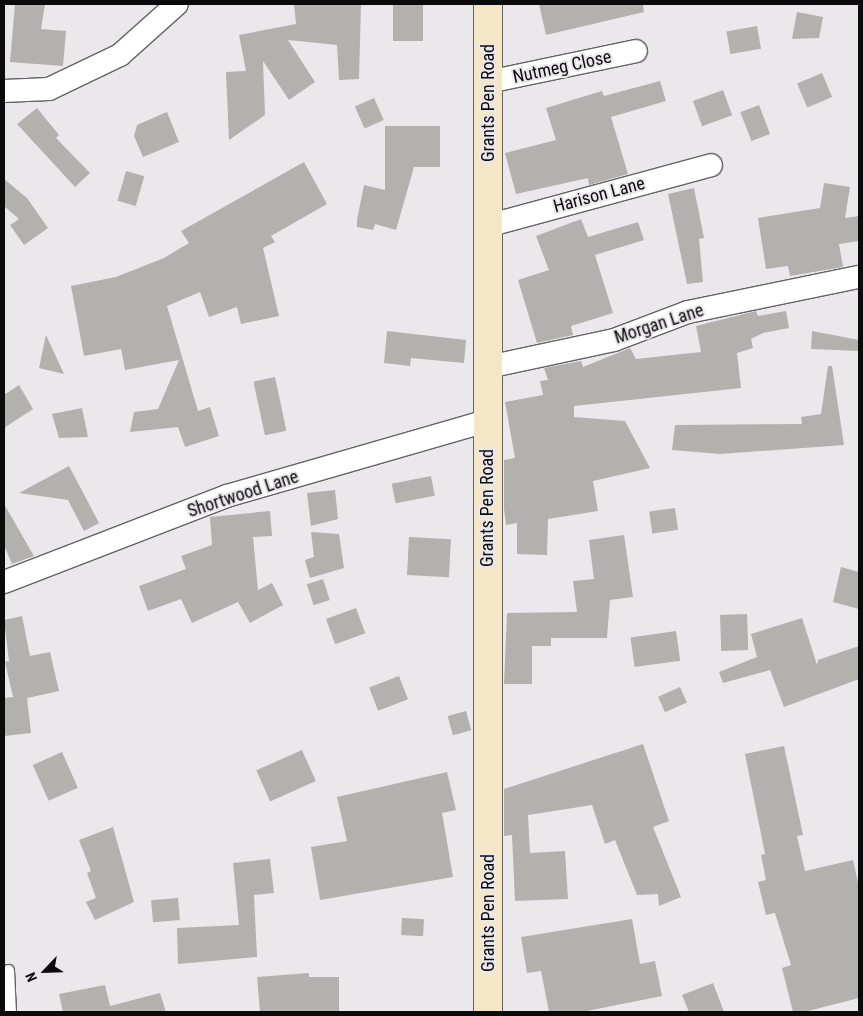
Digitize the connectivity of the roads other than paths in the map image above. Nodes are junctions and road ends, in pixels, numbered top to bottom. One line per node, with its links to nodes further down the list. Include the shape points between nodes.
1 (177, 4): 5 (street, via 120,54 50,89)
2 (488, 4): 4 (main road, Grants Pen Road)
3 (636, 51): 4 (street, Nutmeg Close)
4 (488, 82): 7 (main road, Grants Pen Road)
5 (4, 91)
6 (711, 165): 7 (street, Harison Lane)
7 (487, 226): 9 (main road, Grants Pen Road)
8 (859, 276): 9 (street, Morgan Lane, via 688,312 614,340)
9 (488, 367): 10 (main road, Grants Pen Road)
10 (487, 422): 11 (street, Shortwood Lane, via 227,496); 14 (main road, Grants Pen Road)
11 (4, 582)
12 (8, 970): 13 (lane)
13 (10, 1012)
14 (488, 1012)

